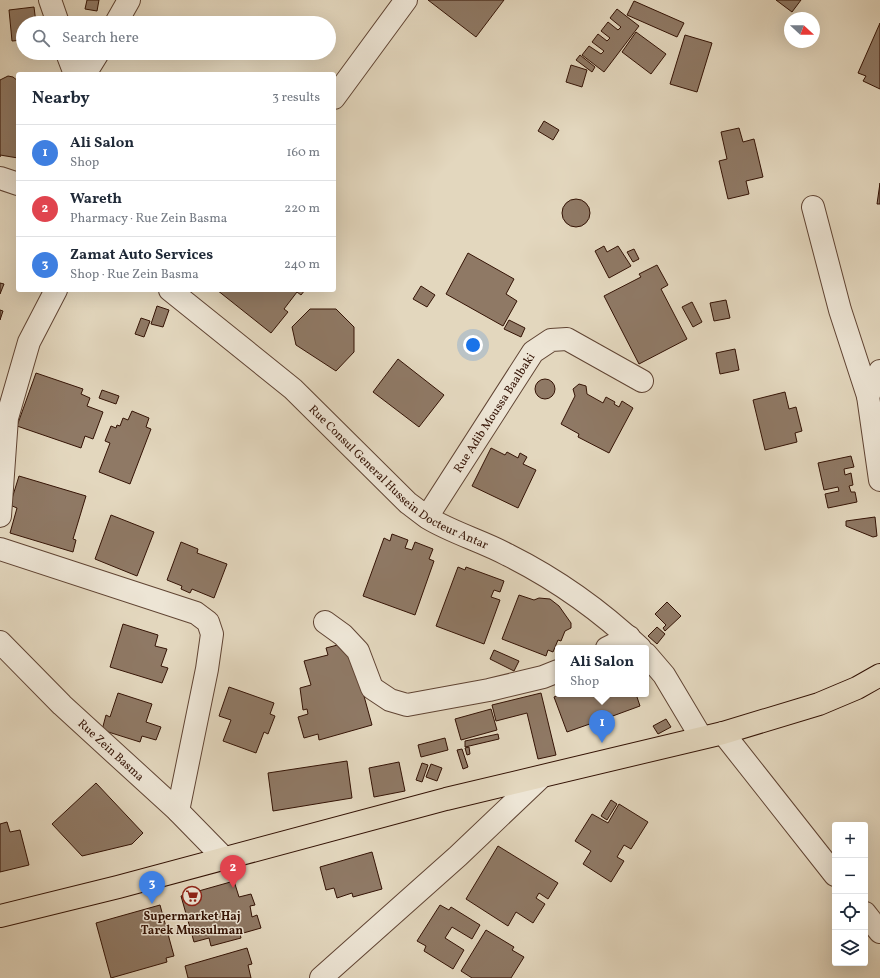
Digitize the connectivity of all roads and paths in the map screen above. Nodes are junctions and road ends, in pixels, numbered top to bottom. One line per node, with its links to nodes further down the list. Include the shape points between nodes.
1 (50, 0): 4 (street)
2 (129, 0): 5 (street)
3 (406, 0): 10 (street)
4 (56, 16)
5 (120, 16)
6 (70, 60): 8 (street)
7 (94, 60): 9 (street)
8 (74, 72)
9 (86, 72)
10 (336, 95)
11 (0, 178): 12 (street)
12 (16, 183)
13 (813, 207): 18 (street, via 840,310)
14 (55, 292): 20 (street, via 29,342 7,418)
15 (182, 294): 21 (street, Rue Consul General Hussein Docteur Antar, via 293,389 408,503)
16 (880, 370): 18 (street)
17 (642, 381): 21 (street, Rue Adib Moussa Baalbaki, via 567,339 551,340 534,352)
18 (868, 396): 19 (street)
19 (880, 480)
20 (0, 516)
21 (427, 517): 25 (street, Rue Consul General Hussein Docteur Antar, via 508,554 555,581 594,609)
22 (0, 549): 33 (street, via 196,613 208,622 212,634 207,669)
23 (325, 622): 28 (street, via 343,634 358,651 372,688 390,700 407,705 489,690)
24 (0, 642): 33 (street, Rue Zein Basma, via 62,705)
25 (634, 643): 26 (street)
26 (623, 645)
27 (649, 658): 31 (street, via 664,675)
28 (555, 672)
29 (880, 676): 30 (main road, via 819,704)
30 (723, 733): 31 (main road); 35 (street)
31 (702, 738): 32 (main road)
32 (541, 777): 34 (main road); 39 (street, via 448,865)
33 (178, 811): 34 (street, Rue Zein Basma)
34 (223, 857): 36 (main road, via 118,887)
35 (832, 871)
36 (0, 916)
37 (868, 917): 38 (street)
38 (880, 932)
39 (321, 978)

